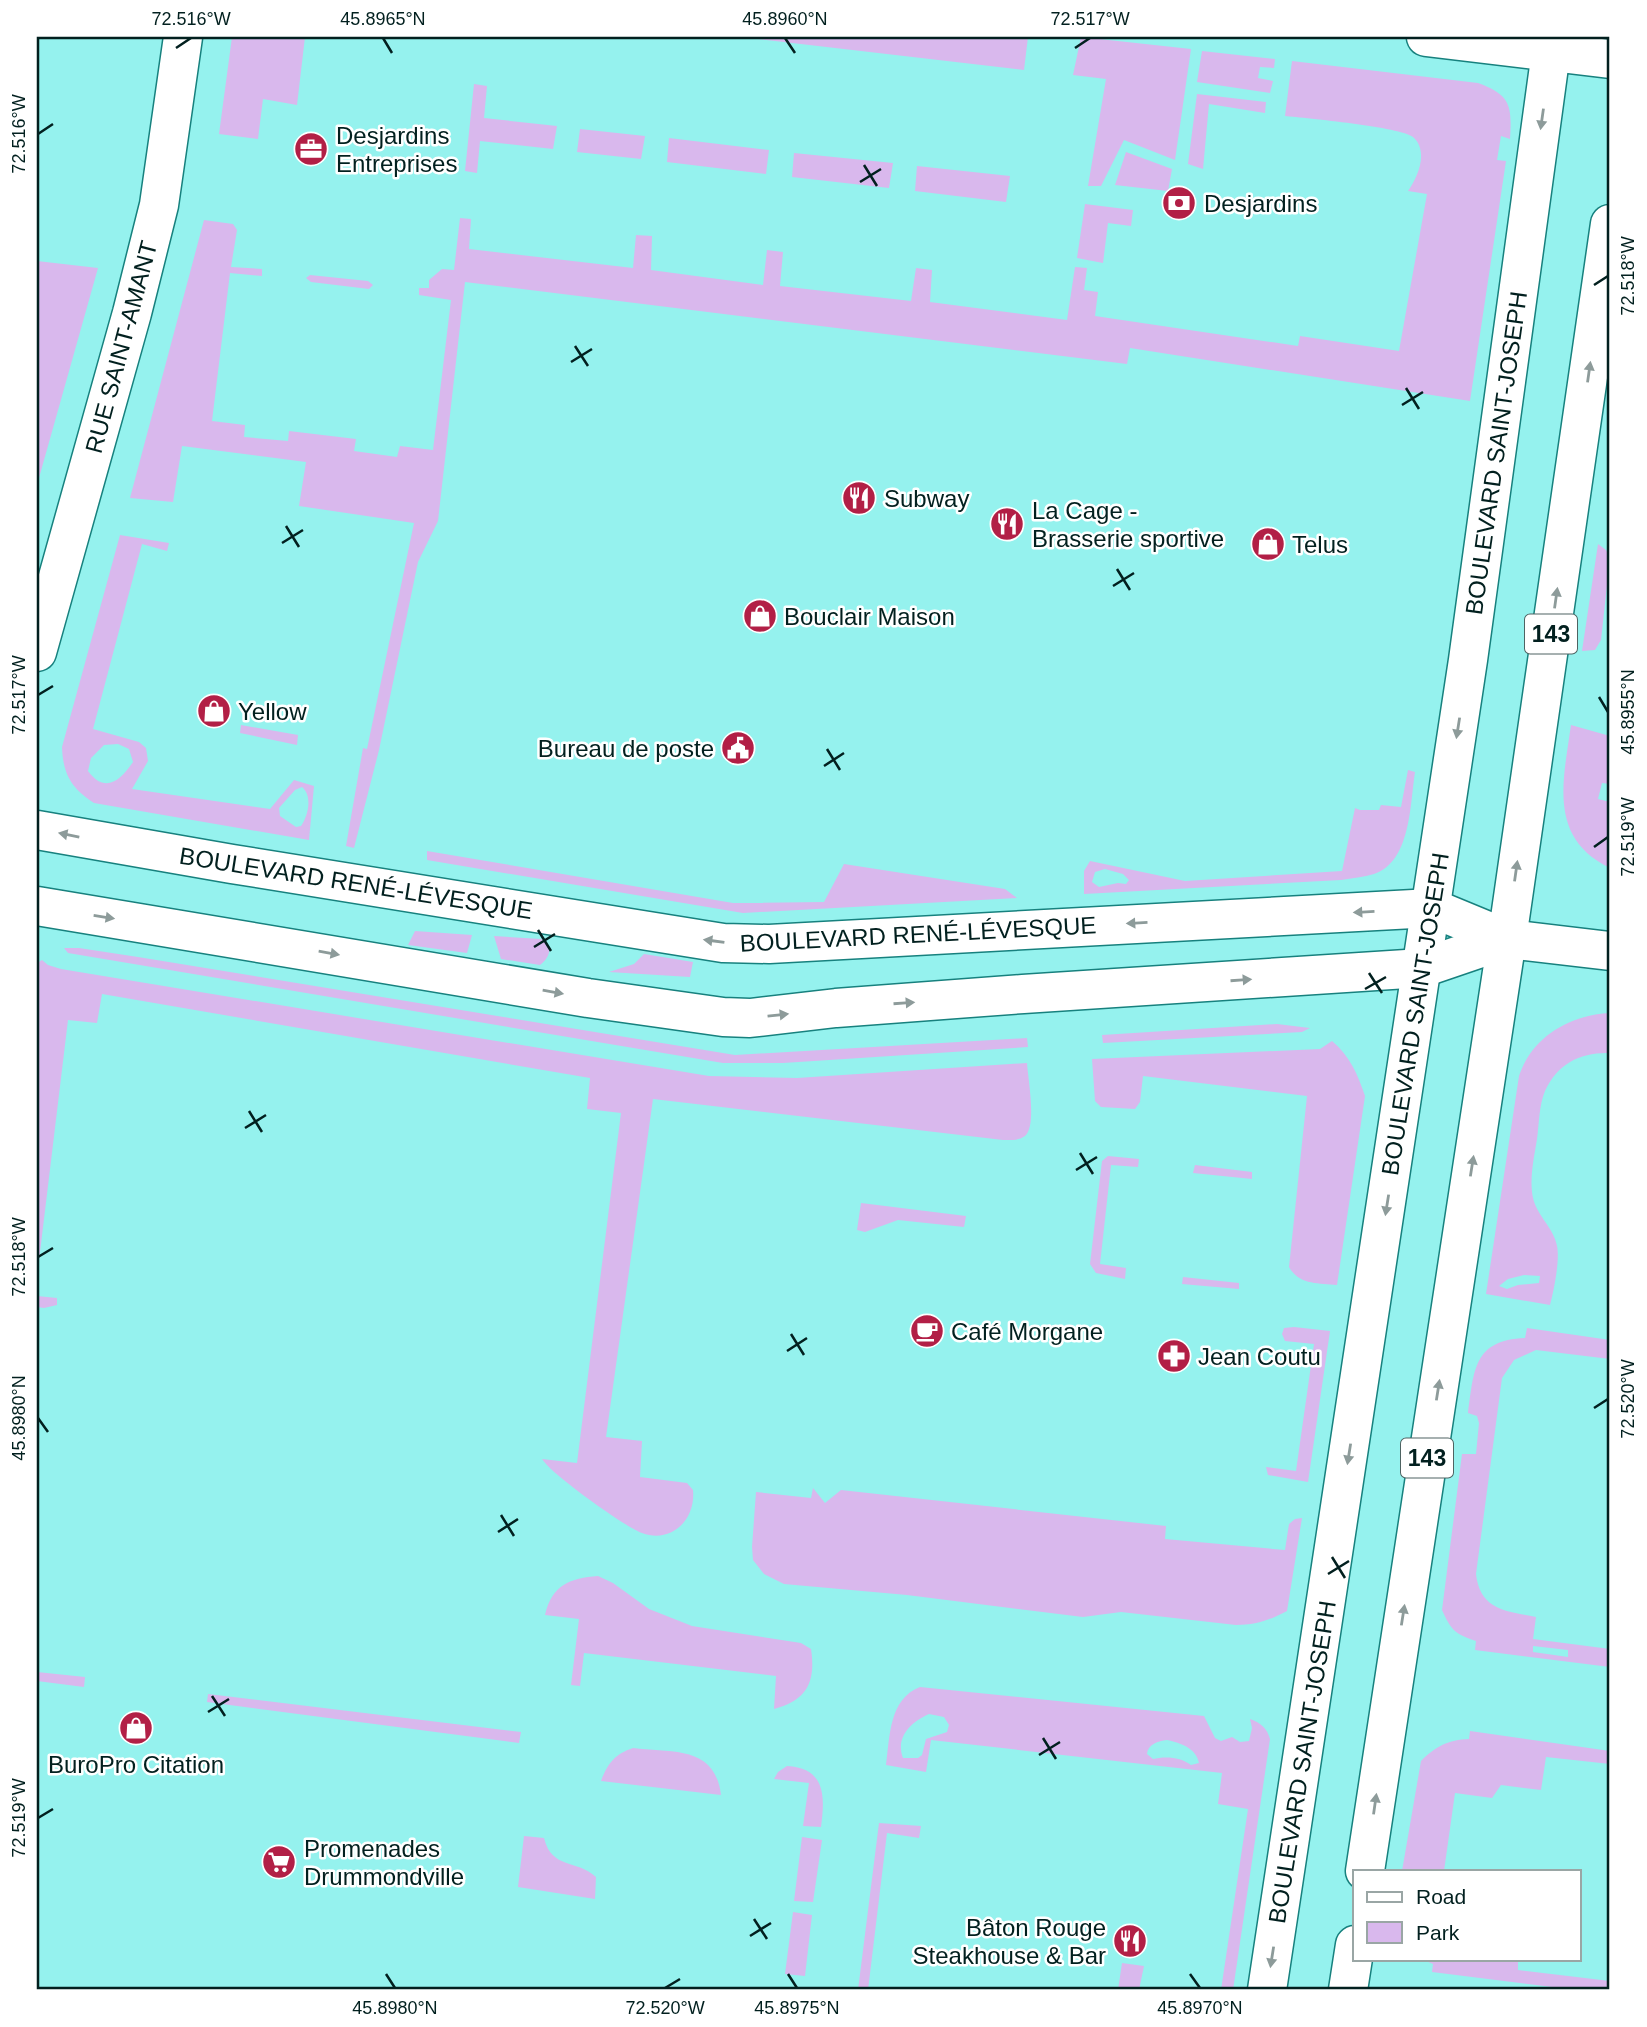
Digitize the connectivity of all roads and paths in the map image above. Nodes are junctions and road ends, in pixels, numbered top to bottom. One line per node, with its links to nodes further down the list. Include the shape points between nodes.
1 (183, 37): 6 (main road, RUE SAINT-AMANT, via 159,205)
2 (1426, 37): 3 (main road)
3 (1552, 44): 4 (main road); 9 (main road, BOULEVARD SAINT-JOSEPH, one-way to 9)
4 (1610, 59)
5 (1610, 224): 10 (main road, 143, one-way to 5)
6 (37, 652)
7 (37, 830): 9 (main road, BOULEVARD RENÉ-LÉVESQUE, one-way to 7, via 744,944)
8 (37, 906): 12 (main road, BOULEVARD RENÉ-LÉVESQUE, one-way to 12, via 723,1017)
9 (1432, 908): 10 (main road, BOULEVARD RENÉ-LÉVESQUE); 12 (main road, BOULEVARD SAINT-JOSEPH)
10 (1507, 939): 11 (main road, BOULEVARD RENÉ-LÉVESQUE); 12 (main road, BOULEVARD RENÉ-LÉVESQUE); 13 (main road, 143, one-way to 10)
11 (1610, 951)
12 (1422, 968): 15 (main road, BOULEVARD SAINT-JOSEPH, one-way to 15)
13 (1365, 1870)
14 (1353, 1960): 16 (main road)
15 (1267, 1990)
16 (1349, 1990)

